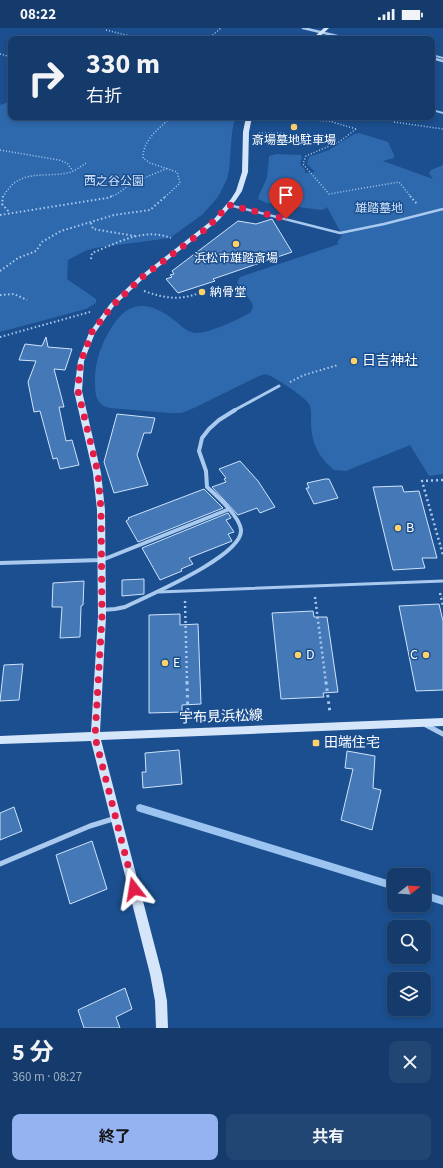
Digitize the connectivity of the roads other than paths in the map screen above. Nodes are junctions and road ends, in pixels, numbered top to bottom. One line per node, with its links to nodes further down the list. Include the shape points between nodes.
1 (303, 28): 3 (street)
2 (327, 28): 3 (street)
3 (322, 32): 4 (street); 5 (street)
4 (317, 36)
5 (338, 36)
6 (248, 120): 7 (street, via 245,172)
7 (229, 205): 8 (lane, via 340,233); 11 (street, via 207,228 141,278 112,306 92,332 86,346 81,361 78,391 98,473)
8 (443, 209)
9 (279, 386): 10 (street, via 218,420 209,428 200,443 199,455 206,470 207,487)
10 (227, 510): 11 (street); 14 (street, via 238,522 241,530 240,538 234,545 198,572)
11 (102, 560): 12 (street); 15 (street)
12 (0, 564)
13 (443, 581): 14 (lane)
14 (155, 592): 15 (street, via 118,609)
15 (102, 610): 19 (street)
16 (443, 722): 17 (street, 宇布見浜松線)
17 (422, 723): 18 (street); 19 (street, 宇布見浜松線)
18 (443, 734)
19 (95, 737): 20 (street, 宇布見浜松線); 21 (street)
20 (0, 740)
21 (116, 818): 22 (street, via 90,826); 23 (street, via 156,974)
22 (0, 864)
23 (162, 1028)

